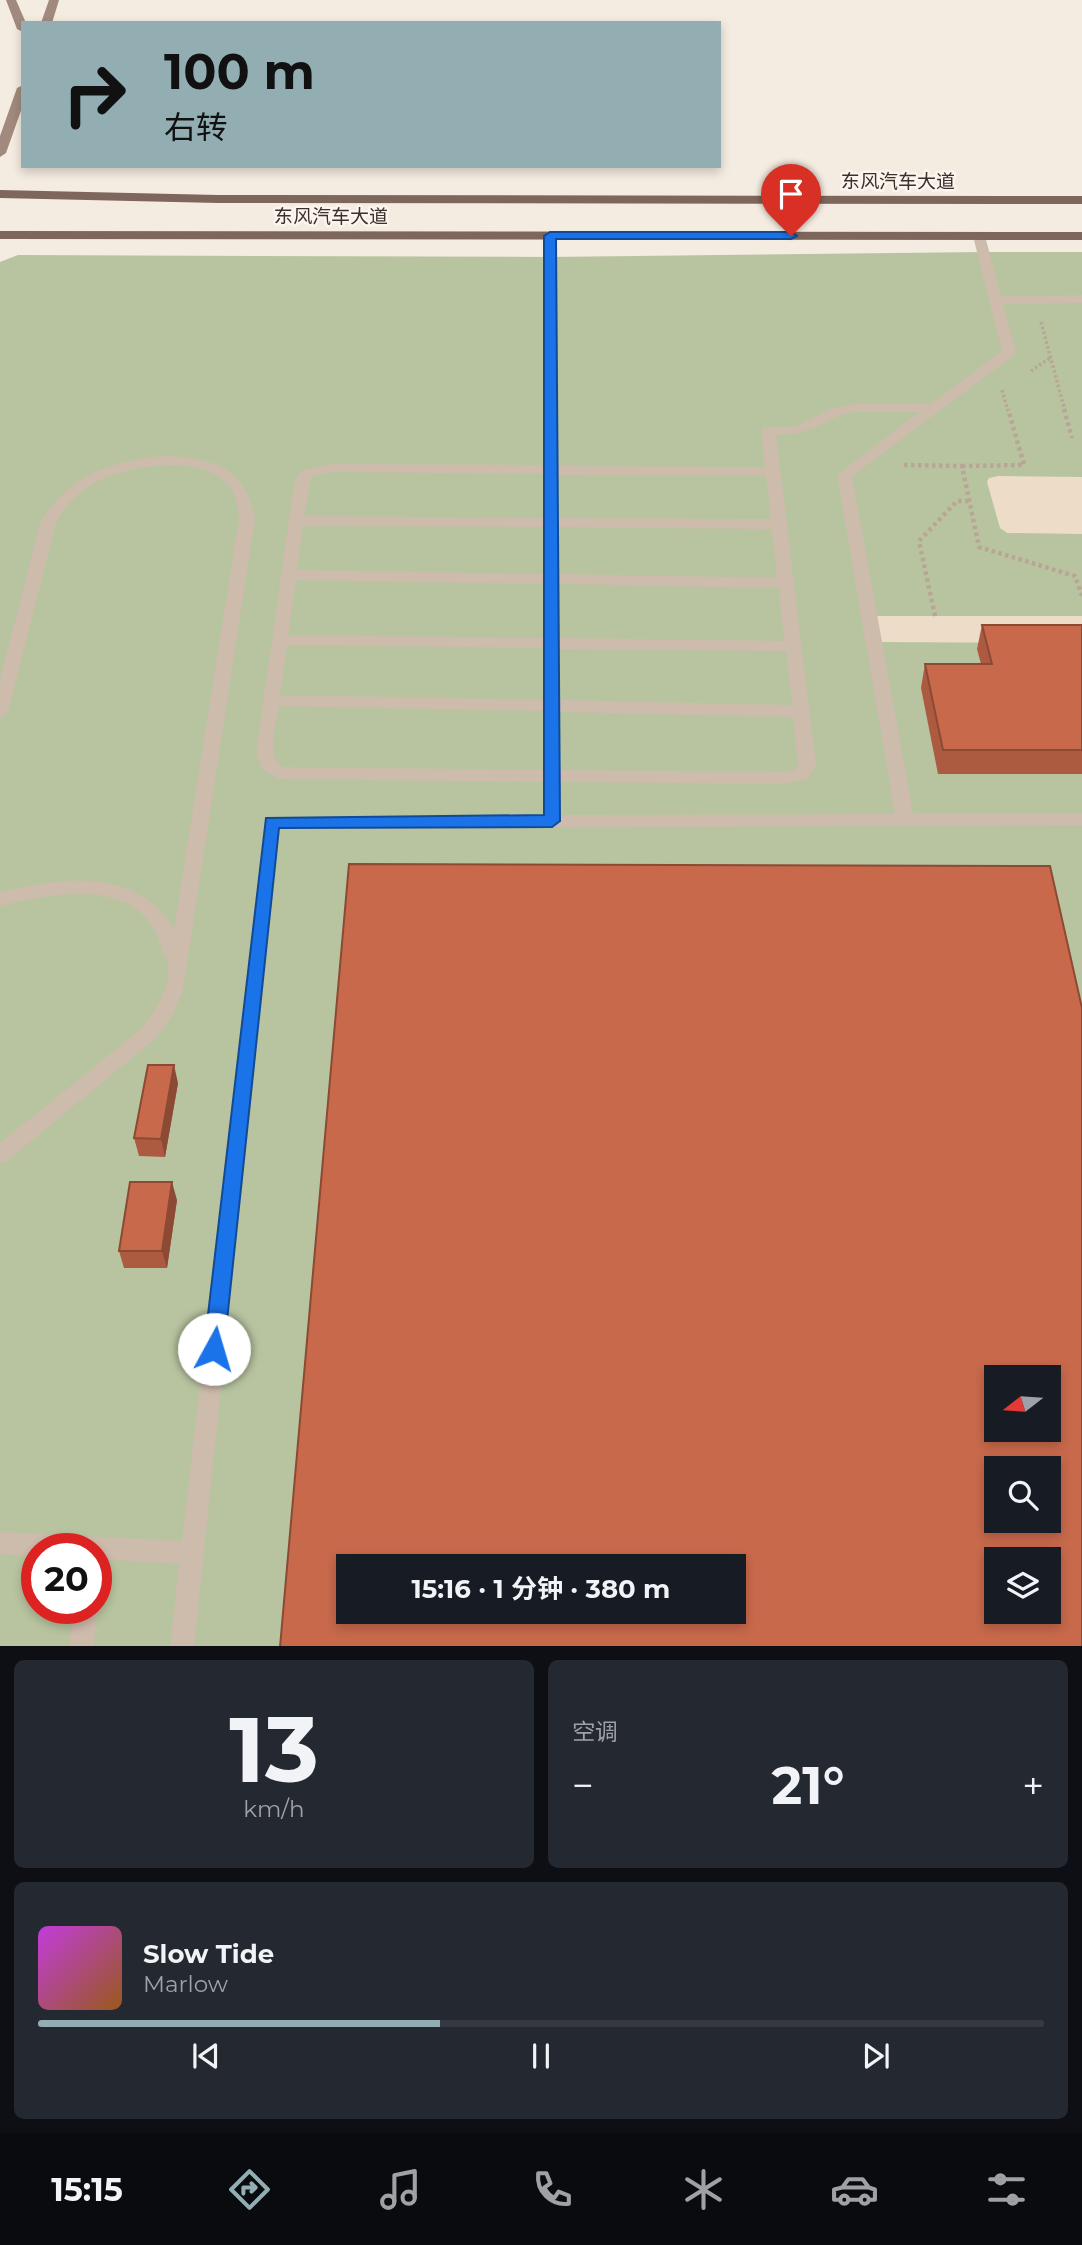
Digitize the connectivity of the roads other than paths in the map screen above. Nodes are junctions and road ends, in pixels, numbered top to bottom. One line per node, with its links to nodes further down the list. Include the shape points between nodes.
1 (11, 0): 4 (street)
2 (54, 0): 3 (street)
3 (47, 21)
4 (21, 24)
5 (21, 94): 6 (street)
6 (0, 153)
7 (0, 194): 8 (main road, 东风汽车大道, via 218,199)
8 (1082, 200)
9 (0, 235): 10 (main road, 东风汽车大道)
10 (550, 236): 11 (main road, 东风汽车大道); 16 (lane)
11 (979, 236): 12 (main road, 东风汽车大道); 14 (lane)
12 (1082, 236)
13 (1082, 299): 14 (lane)
14 (996, 300): 15 (lane, via 1009,352)
15 (934, 408): 17 (lane, via 852,408 809,428 768,430); 32 (lane, via 844,475)
16 (551, 471): 17 (lane); 18 (lane, via 331,468 305,474); 19 (lane)
17 (773, 472): 20 (lane)
18 (296, 521): 19 (lane); 21 (lane)
19 (551, 522): 20 (lane); 22 (lane)
20 (779, 524): 23 (lane)
21 (288, 575): 22 (lane); 24 (lane)
22 (551, 579): 23 (lane); 25 (lane)
23 (786, 583): 26 (lane)
24 (279, 640): 25 (lane); 27 (lane)
25 (552, 643): 26 (lane); 28 (lane)
26 (793, 646): 29 (lane)
27 (271, 700): 28 (lane); 31 (lane, via 264,753 268,765 279,773)
28 (552, 706): 29 (lane); 31 (lane)
29 (801, 711): 31 (lane, via 807,766 800,776)
30 (0, 712): 36 (lane, via 48,523 57,506 87,481 115,468 153,461 190,462 219,473 239,488 247,518)
31 (552, 777): 34 (lane)
32 (905, 818): 33 (lane); 34 (lane)
33 (1082, 819)
34 (552, 821): 41 (lane, via 271,822)
35 (0, 899): 36 (lane, via 62,886 98,887 129,895 154,915 172,941)
36 (177, 976): 37 (lane, via 163,1014 148,1034)
37 (0, 1155)
38 (0, 1543): 39 (lane)
39 (21, 1544)
40 (112, 1549): 41 (lane)
41 (192, 1553): 44 (lane)
42 (84, 1624): 43 (lane)
43 (80, 1646)
44 (182, 1646)

